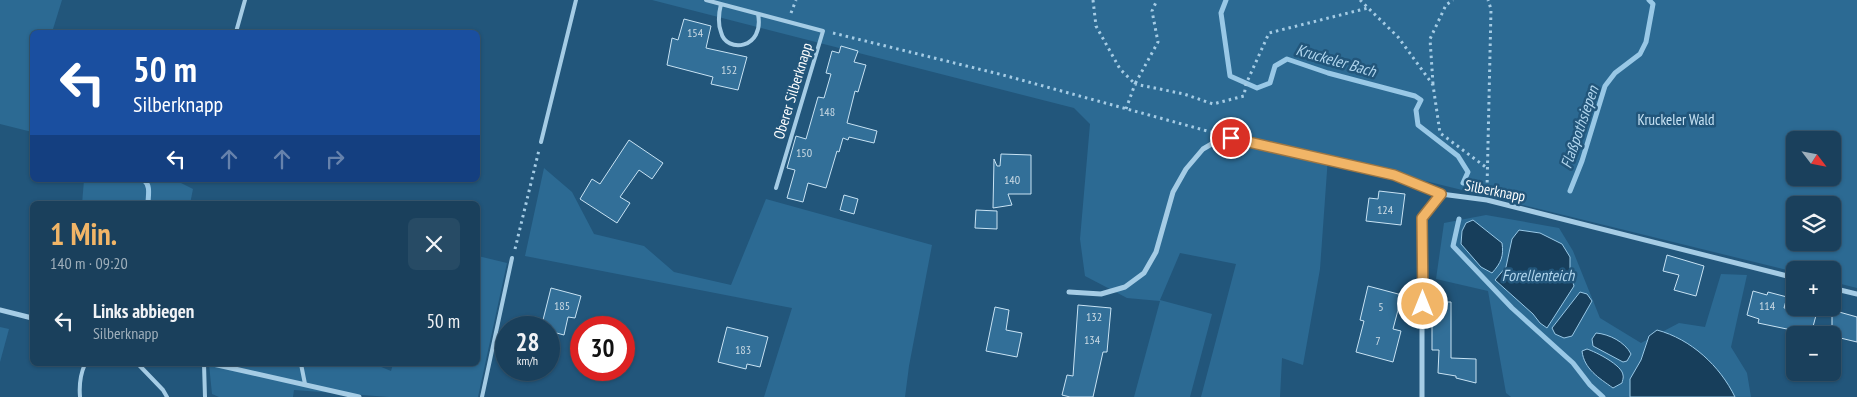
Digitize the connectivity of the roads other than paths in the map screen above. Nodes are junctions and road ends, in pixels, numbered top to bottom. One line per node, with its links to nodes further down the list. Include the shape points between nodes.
1 (245, 0): 6 (lane)
2 (576, 0): 7 (lane)
3 (706, 0): 4 (lane, Oberer Silberknapp)
4 (720, 4): 5 (lane, Oberer Silberknapp); 5 (lane, via 720,32 723,38 738,46 754,39 759,31)
5 (758, 14): 8 (lane, Oberer Silberknapp, via 823,31)
6 (237, 30)
7 (541, 142)
8 (776, 188)
9 (1441, 194): 11 (street, Silberknapp, via 1487,200); 13 (street, Silberknapp, via 1394,175 1231,138 1215,142 1203,149 1186,169 1173,192 1156,252 1144,273 1125,287 1101,294); 28 (street, via 1422,218)
10 (512, 258): 27 (lane)
11 (1786, 276)
12 (1841, 290): 14 (street)
13 (1069, 292)
14 (1857, 294)
15 (0, 310): 16 (street)
16 (30, 318)
17 (84, 366): 23 (lane, via 79,385)
18 (140, 366): 24 (lane)
19 (204, 366): 25 (lane)
20 (222, 366): 22 (street)
21 (301, 366): 22 (lane)
22 (305, 384): 26 (street)
23 (80, 397)
24 (167, 397)
25 (205, 397)
26 (359, 397)
27 (482, 397)
28 (1422, 397)

